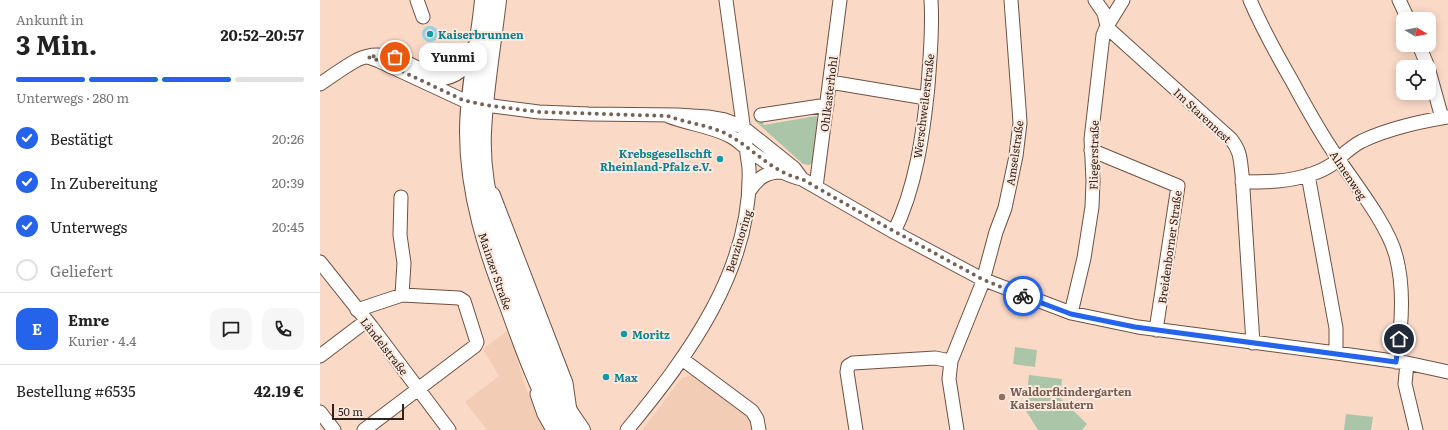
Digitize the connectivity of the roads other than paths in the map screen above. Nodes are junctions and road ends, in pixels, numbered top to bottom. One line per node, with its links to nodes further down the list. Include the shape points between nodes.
1 (417, 0): 13 (street)
2 (483, 0): 15 (main road)
3 (498, 0): 22 (main road)
4 (726, 0): 27 (street, Benzinoring)
5 (840, 0): 18 (street, Ohlkasterhohl)
6 (931, 0): 21 (street, Werschweilerstraße)
7 (1011, 0): 40 (street, Amselstraße, via 1020,123 1006,208)
8 (1096, 0): 14 (street, Im Starennest, via 1104,13)
9 (1123, 0): 14 (street, Fliegerstraße)
10 (1250, 0): 30 (street, Almenweg, via 1290,78)
11 (1399, 0): 12 (street)
12 (1405, 12)
13 (423, 17)
14 (1107, 26): 29 (street, Fliegerstraße, via 1100,54); 34 (street, Im Starennest, via 1231,139 1238,148)
15 (478, 40): 17 (main road, via 466,63 456,74); 22 (main road)
16 (368, 57): 17 (street, via 395,57); 19 (street, via 358,60); 22 (street, via 451,94)
17 (436, 78): 22 (street)
18 (830, 82): 21 (street); 23 (street, Ohlkasterhohl)
19 (320, 84)
20 (1436, 92): 26 (street)
21 (926, 98): 38 (street, Werschweilerstraße, via 921,139 909,195 904,213)
22 (475, 100): 25 (street, via 539,112); 53 (main road, Mainzer Straße, via 468,134 473,194 492,264); 62 (main road, Mainzer Straße, via 482,132 486,182 493,221 548,372)
23 (827, 105): 24 (street); 35 (street, Ohlkasterhohl)
24 (761, 115)
25 (668, 116): 27 (street, via 708,117); 28 (street, via 732,136)
26 (1445, 117): 30 (street, via 1379,134 1361,141)
27 (744, 128): 28 (street, Benzinoring); 33 (street, via 794,168)
28 (746, 148): 31 (street); 36 (street, Benzinoring)
29 (1091, 150): 43 (street, Fliegerstraße, via 1093,181 1089,230); 45 (street, Breidenborner Straße, via 1178,186)
30 (1337, 158): 32 (street, via 1331,165); 51 (street, Almenweg, via 1382,224 1396,254 1400,274)
31 (781, 172): 33 (street); 36 (street, via 762,176)
32 (1308, 176): 34 (street, via 1287,181); 47 (street, via 1336,328)
33 (802, 179): 35 (street)
34 (1242, 182): 46 (street, Im Starennest)
35 (816, 187): 38 (street)
36 (750, 190): 49 (street, Benzinoring, via 741,239 722,290)
37 (401, 197): 41 (street, via 400,235 404,263)
38 (894, 232): 40 (street)
39 (320, 262): 42 (street, Ländelstraße)
40 (982, 279): 43 (street); 50 (street, Amselstraße)
41 (402, 294): 42 (street); 54 (street, via 459,298 464,301 477,342)
42 (357, 310): 44 (street, Ländelstraße)
43 (1071, 314): 45 (street)
44 (366, 321): 48 (street); 54 (street, Ländelstraße)
45 (1156, 330): 46 (street)
46 (1254, 343): 47 (street)
47 (1336, 353): 51 (street)
48 (320, 356)
49 (682, 359): 56 (street, Benzinoring); 63 (street, via 752,411)
50 (951, 361): 64 (street, via 935,358 853,363 848,366); 65 (street, Amselstraße, via 949,379)
51 (1402, 363): 52 (street); 66 (street, Almenweg)
52 (1448, 372)
53 (535, 377): 60 (street, via 540,404); 61 (main road, Mainzer Straße)
54 (418, 389): 58 (street); 59 (street, Ländelstraße)
55 (320, 412): 57 (street)
56 (629, 429)
57 (334, 430)
58 (364, 430)
59 (449, 430)
60 (553, 430)
61 (564, 430)
62 (582, 430)
63 (759, 430)
64 (856, 430)
65 (957, 430)
66 (1416, 430)

